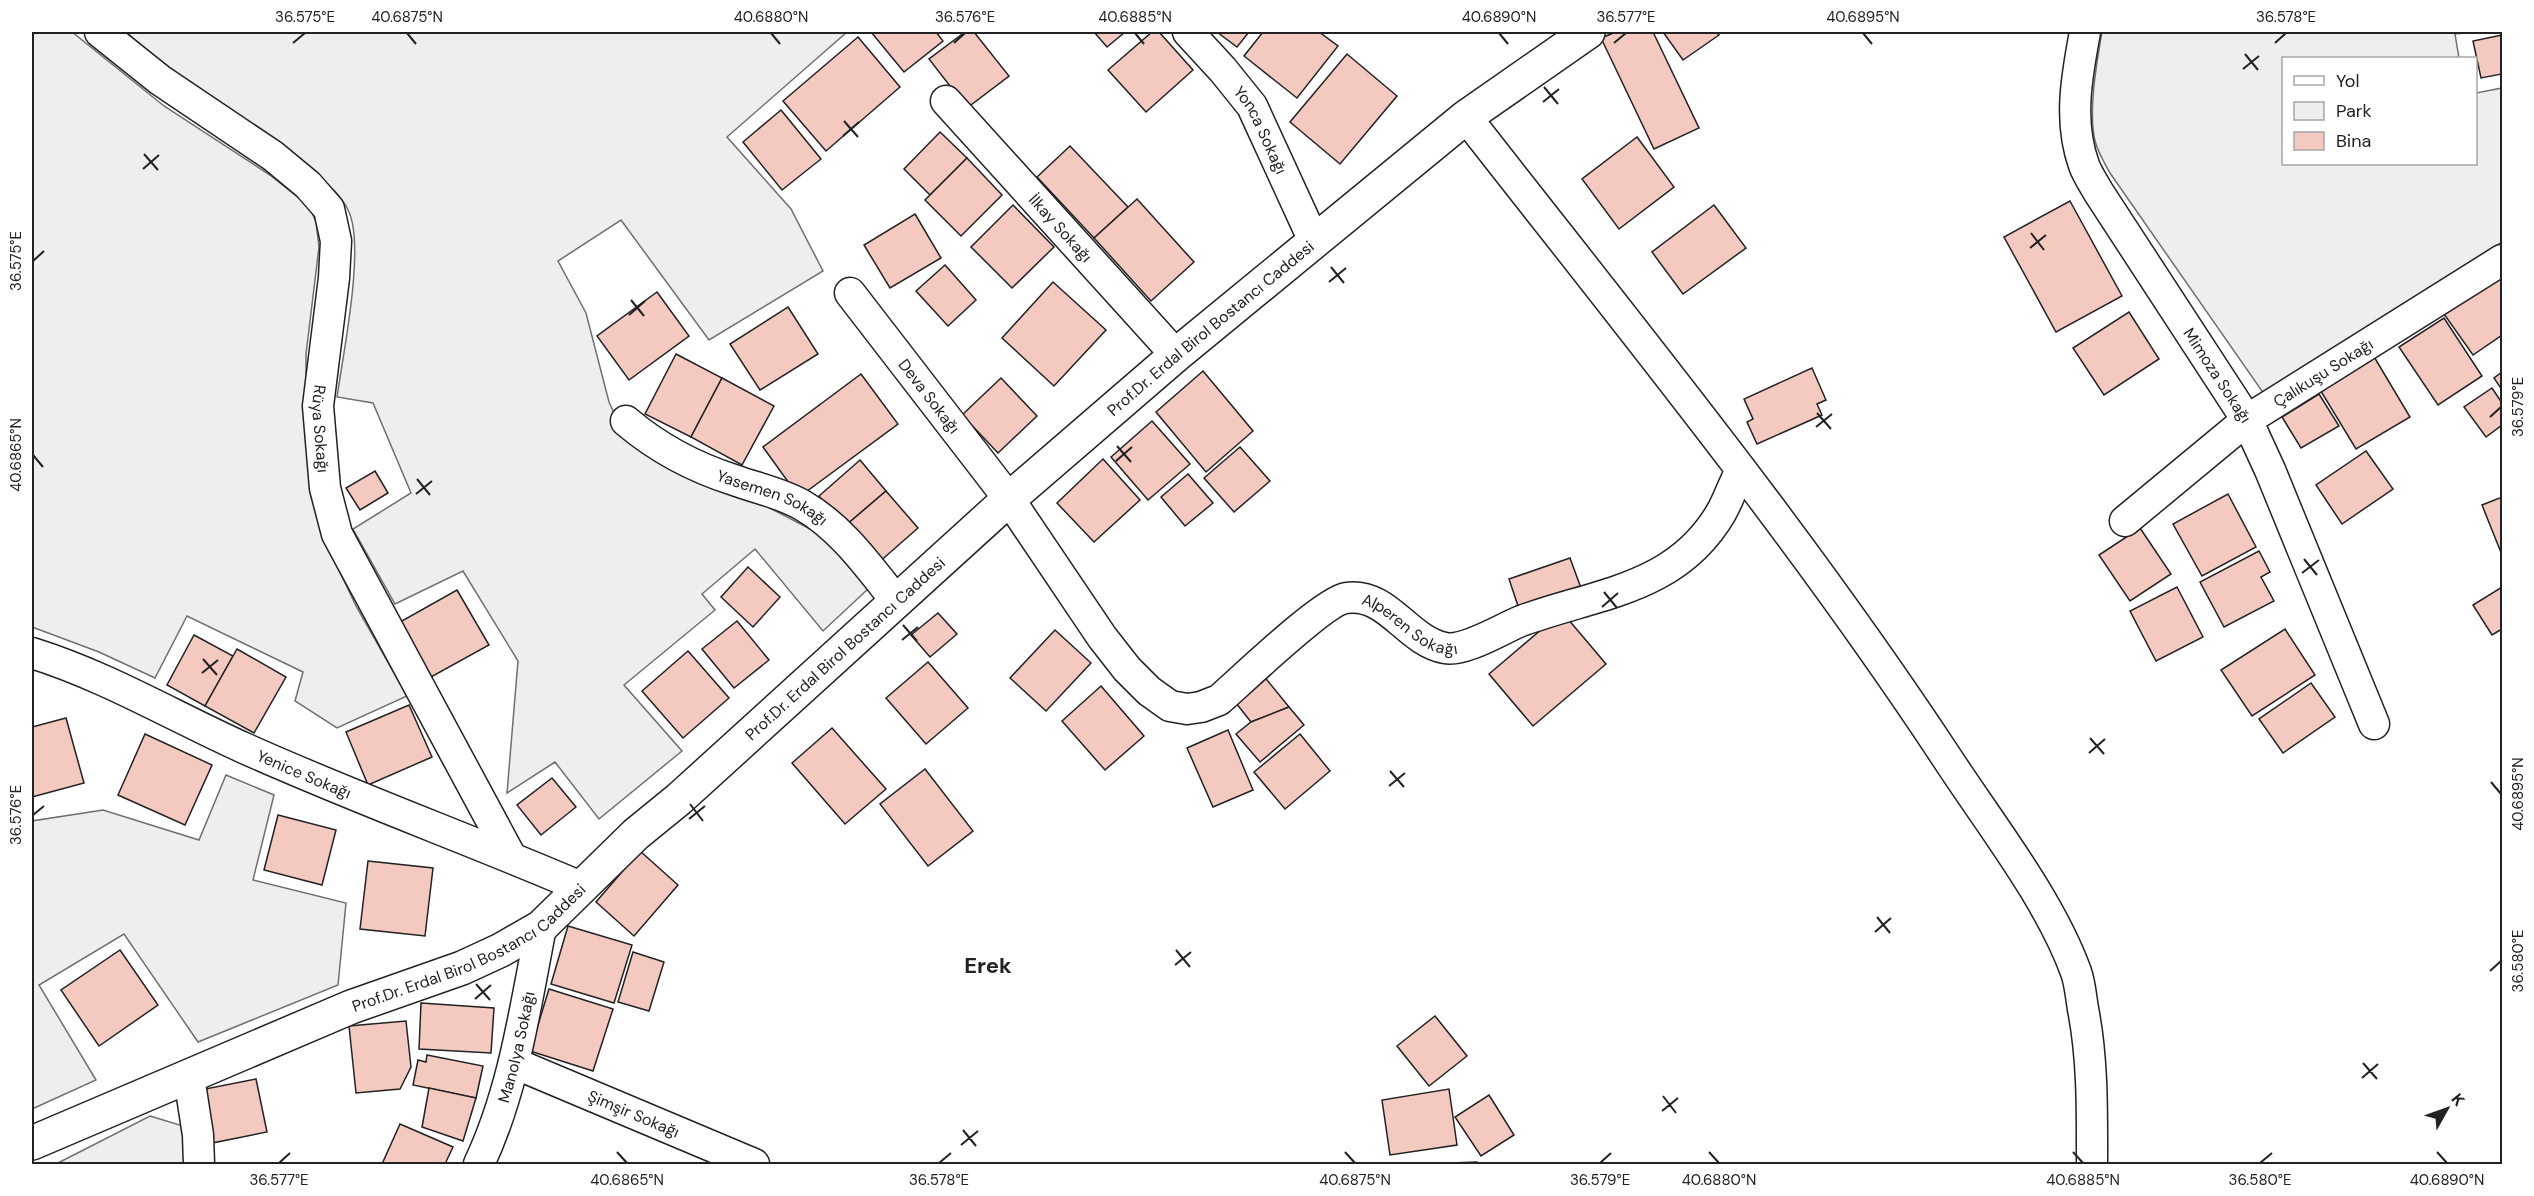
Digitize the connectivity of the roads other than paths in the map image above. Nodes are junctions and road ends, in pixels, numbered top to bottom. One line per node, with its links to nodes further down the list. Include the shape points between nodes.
1 (100, 32): 19 (street, Rüya Sokağı, via 160,80 273,156 329,209 336,250 318,406 325,488 337,534)
2 (1188, 32): 7 (street, Yonca Sokağı, via 1224,69 1252,106)
3 (1588, 32): 6 (street, Prof.Dr. Erdal Birol Bostancı Caddesi)
4 (2085, 32): 11 (street, Mimoza Sokağı, via 2076,83 2075,126 2084,165)
5 (946, 101): 10 (street, İlkay Sokağı)
6 (1466, 117): 7 (street, Prof.Dr. Erdal Birol Bostancı Caddesi); 13 (street)
7 (1314, 241): 10 (street, Prof.Dr. Erdal Birol Bostancı Caddesi)
8 (2502, 260): 11 (street, Çalıkuşu Sokağı)
9 (850, 292): 14 (street, Deva Sokağı)
10 (1176, 354): 14 (street, Prof.Dr. Erdal Birol Bostancı Caddesi)
11 (2247, 420): 15 (street, Çalıkuşu Sokağı); 18 (street, Mimoza Sokağı)
12 (626, 421): 16 (street, Yasemen Sokağı, via 684,461 775,493 817,514 856,551)
13 (1741, 470): 14 (street, Alperen Sokağı, via 1722,511 1695,547 1645,581 1540,614 1461,647 1446,648 1430,642 1364,597 1344,598 1315,617 1219,700 1187,709 1170,706 1127,669 1101,637); 28 (street, via 1917,712 2033,888 2061,939 2077,975 2087,1027 2092,1079)
14 (1009, 499): 16 (street, Prof.Dr. Erdal Birol Bostancı Caddesi)
15 (2125, 521)
16 (897, 602): 20 (street, Prof.Dr. Erdal Birol Bostancı Caddesi)
17 (32, 653): 19 (street, Yenice Sokağı, via 93,676 296,770)
18 (2374, 724)
19 (511, 857): 20 (street, Yenice Sokağı)
20 (581, 887): 21 (street, Prof.Dr. Erdal Birol Bostancı Caddesi)
21 (541, 927): 22 (street, Manolya Sokağı); 23 (street, Prof.Dr. Erdal Birol Bostancı Caddesi, via 462,968 351,1007)
22 (514, 1063): 26 (street, Manolya Sokağı, via 503,1108); 27 (street, Şimşir Sokağı)
23 (189, 1077): 24 (street, Prof.Dr. Erdal Birol Bostancı Caddesi); 25 (street)
24 (32, 1143)
25 (199, 1164)
26 (479, 1164)
27 (754, 1164)
28 (2092, 1164)

